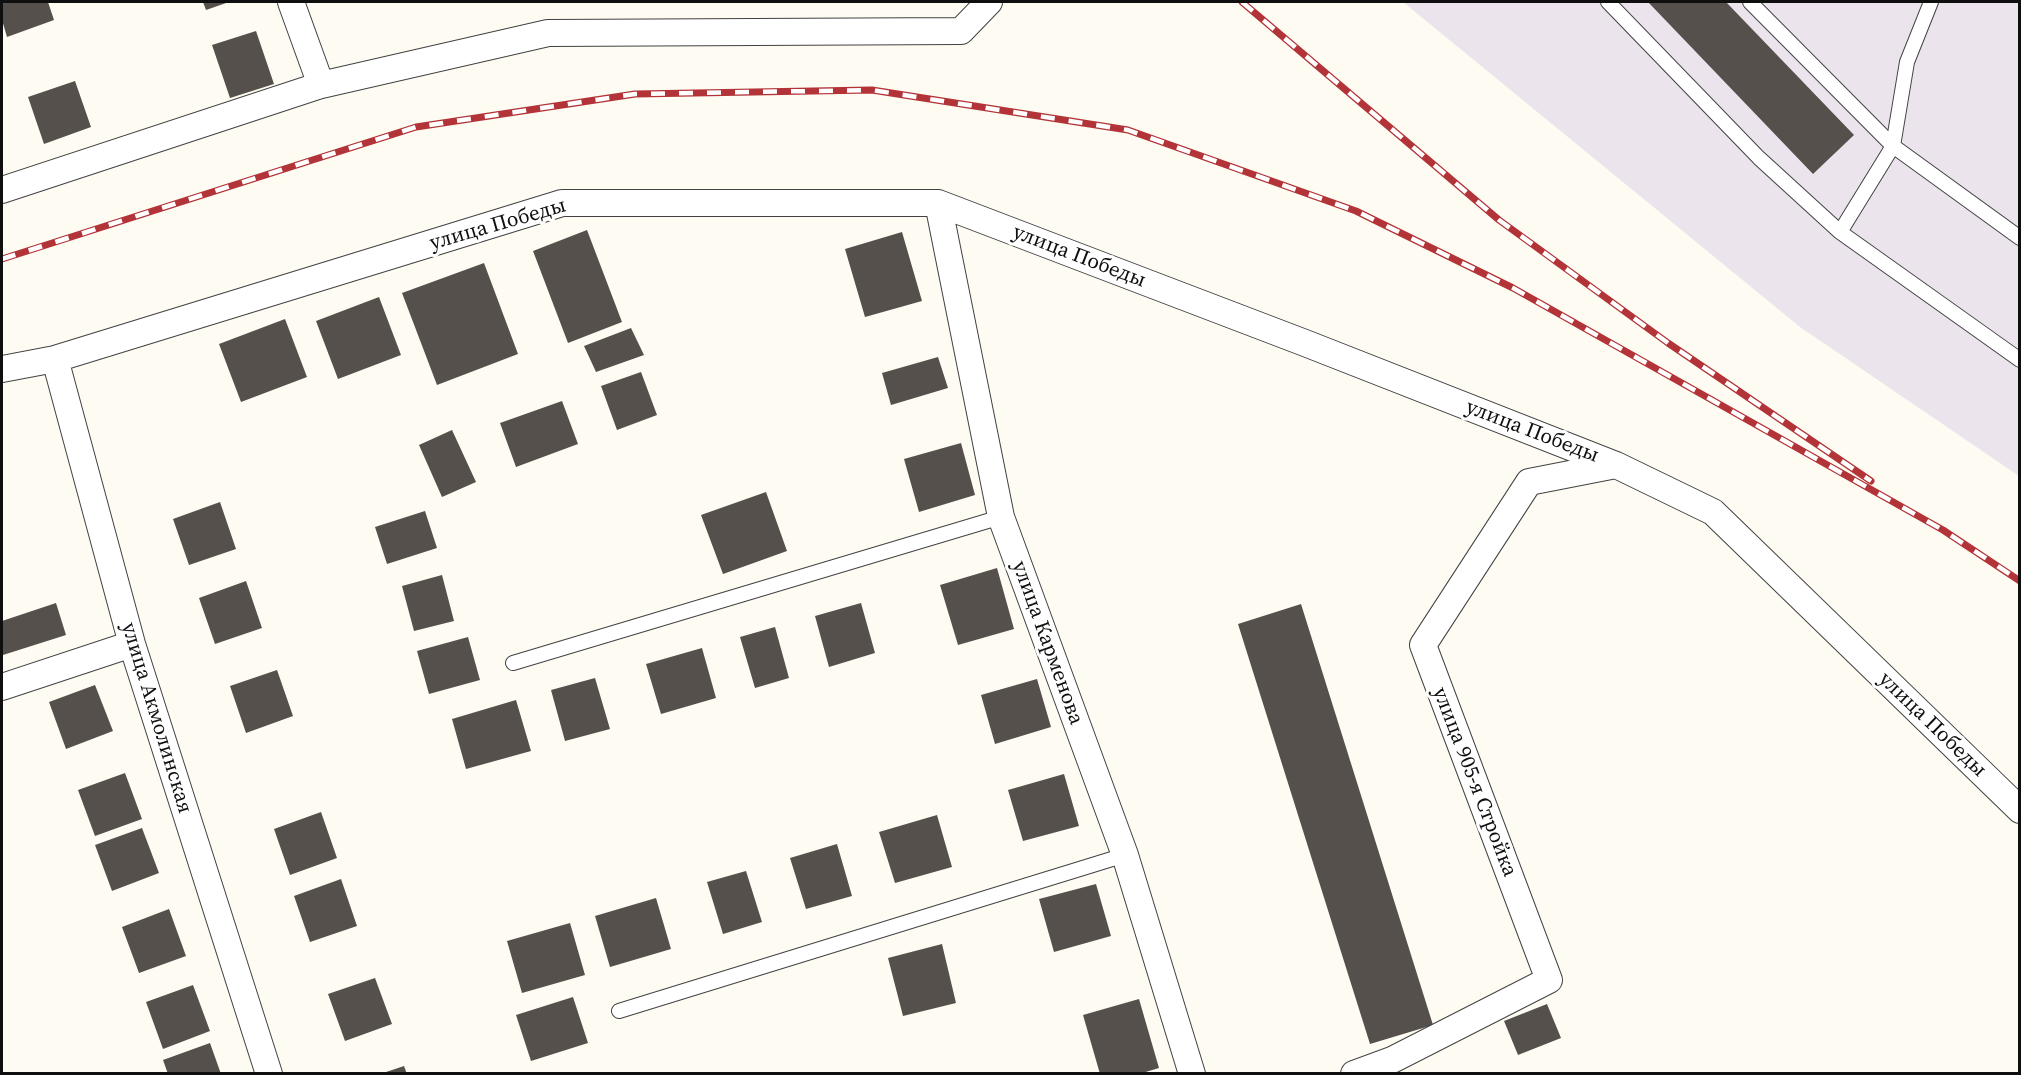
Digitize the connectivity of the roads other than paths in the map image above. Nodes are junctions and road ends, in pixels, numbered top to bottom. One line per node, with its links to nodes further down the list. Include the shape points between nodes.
1 (291, 2): 6 (street)
2 (989, 2): 6 (street, via 961,31 548,33)
3 (1608, 2): 10 (lane, via 1759,158)
4 (1750, 2): 7 (lane)
5 (1931, 2): 7 (lane, via 1907,62)
6 (321, 85): 8 (street)
7 (1893, 146): 10 (lane); 11 (lane)
8 (2, 190)
9 (938, 203): 12 (street, улица Победы, via 562,203); 15 (street, улица Победы); 16 (street, улица Карменова)
10 (1840, 232): 13 (lane)
11 (2019, 238)
12 (55, 359): 14 (street, улица Победы); 17 (street, улица Акмолинская)
13 (2019, 360)
14 (2, 369)
15 (1616, 465): 20 (street, улица Победы, via 1713,512); 25 (street, улица 905-я Стройка, via 1529,482 1423,645 1549,980 1392,1060)
16 (1001, 517): 18 (lane); 21 (street, улица Карменова)
17 (132, 644): 19 (street); 23 (street, улица Акмолинская)
18 (513, 663)
19 (2, 687)
20 (2019, 810)
21 (1125, 855): 22 (lane); 24 (street, улица Карменова)
22 (619, 1011)
23 (269, 1074)
24 (1192, 1074)
25 (1354, 1074)

